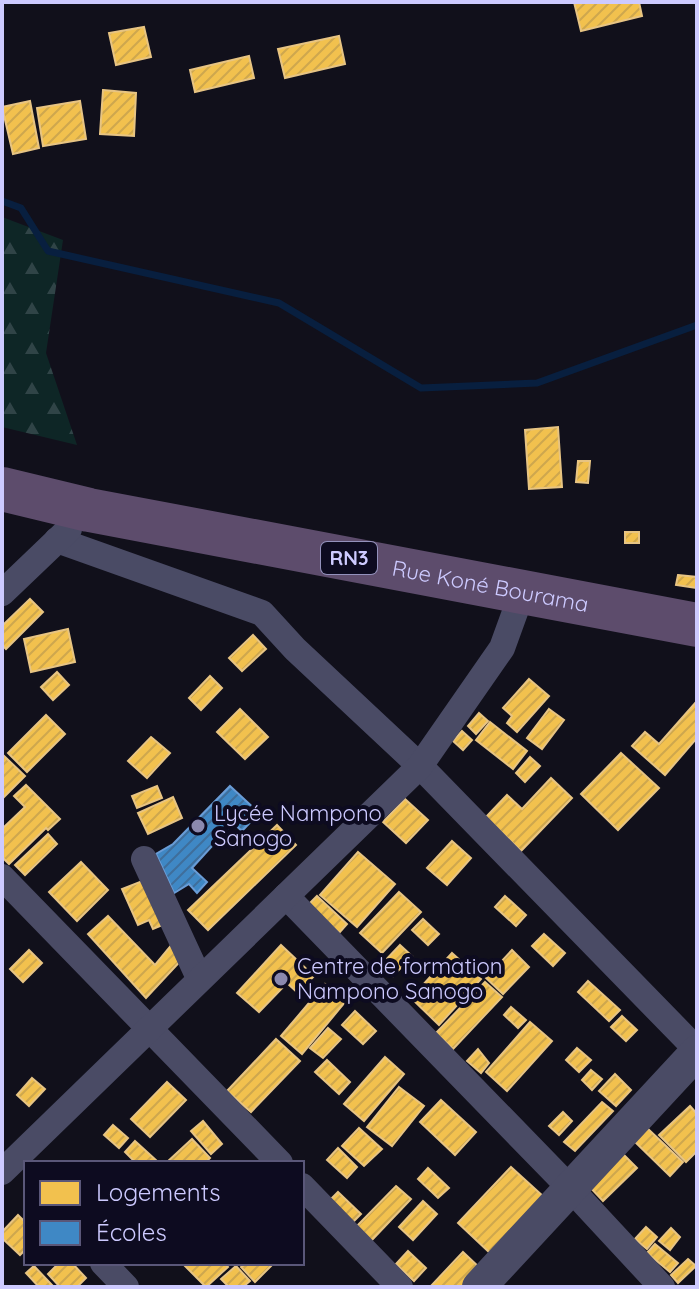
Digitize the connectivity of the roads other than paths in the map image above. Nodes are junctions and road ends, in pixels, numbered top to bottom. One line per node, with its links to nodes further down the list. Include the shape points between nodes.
1 (2, 489): 2 (highway, Rue Koné Bourama / RN3)
2 (89, 510): 3 (street); 4 (highway, Rue Koné Bourama / RN3)
3 (57, 540): 5 (street); 7 (street, via 262,613)
4 (523, 590): 6 (highway, Rue Koné Bourama / RN3); 7 (street, via 502,648)
5 (2, 593)
6 (697, 625)
7 (420, 766): 10 (street); 13 (street)
8 (144, 859): 11 (street)
9 (2, 877): 12 (street)
10 (286, 896): 11 (street); 17 (street)
11 (199, 978): 12 (street)
12 (150, 1029): 14 (street); 15 (street)
13 (697, 1051): 17 (street)
14 (278, 1161)
15 (10, 1170)
16 (304, 1188): 20 (street)
17 (570, 1188): 21 (street); 22 (street)
18 (105, 1265): 19 (street)
19 (126, 1287)
20 (400, 1287)
21 (479, 1287)
22 (662, 1287)

